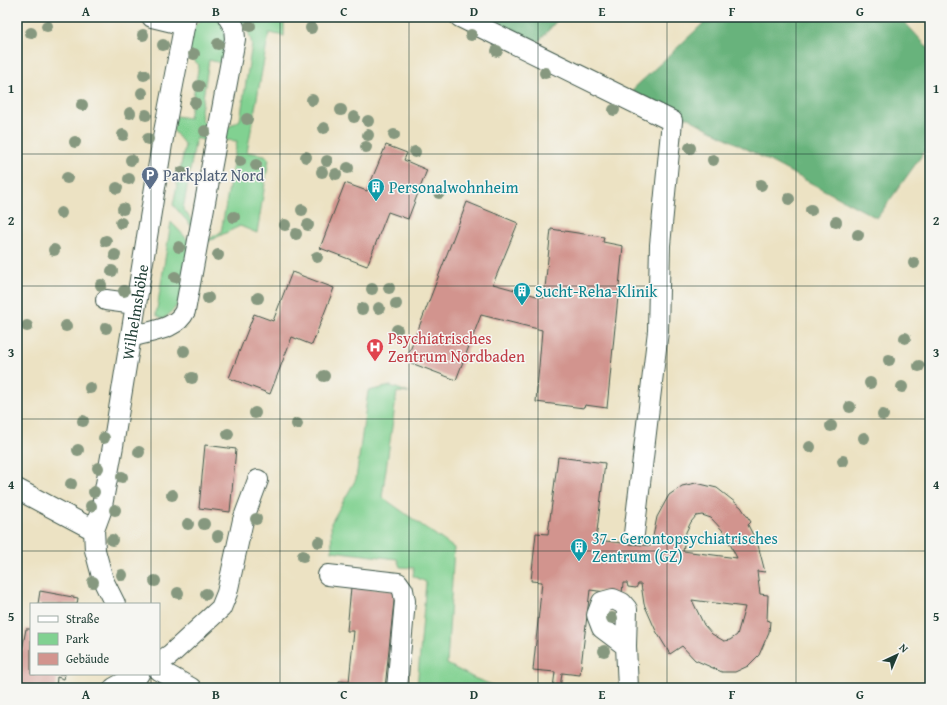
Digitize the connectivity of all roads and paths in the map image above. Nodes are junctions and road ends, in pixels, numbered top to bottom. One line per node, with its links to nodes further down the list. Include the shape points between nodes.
1 (152, 17): 4 (street)
2 (228, 17): 7 (street, Wilhelmshöhe, via 234,27 235,39 189,296 182,319 175,324)
3 (460, 17): 11 (street, via 672,121 660,244 658,331)
4 (186, 21): 6 (street, Wilhelmshöhe)
5 (106, 300): 6 (street)
6 (135, 304): 7 (street, Wilhelmshöhe)
7 (131, 337): 10 (street, Wilhelmshöhe, via 100,511)
8 (258, 480): 15 (street, via 243,520 227,593 221,608)
9 (17, 489): 10 (street)
10 (94, 530): 13 (street, Wilhelmshöhe, via 95,550 103,580)
11 (634, 534)
12 (328, 575): 22 (street, via 398,584 403,590 405,601)
13 (114, 603)
14 (626, 646): 23 (street)
15 (160, 661)
16 (160, 671): 21 (street)
17 (137, 675): 19 (street)
18 (144, 675): 20 (street)
19 (114, 688)
20 (143, 688)
21 (191, 688)
22 (397, 688)
23 (628, 688)

